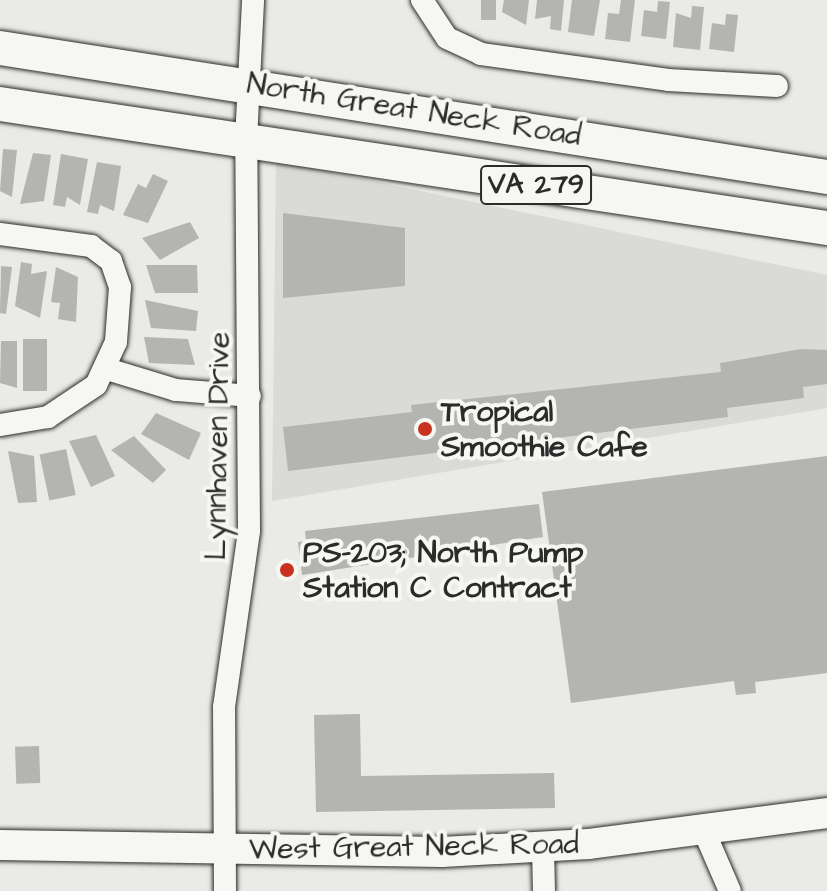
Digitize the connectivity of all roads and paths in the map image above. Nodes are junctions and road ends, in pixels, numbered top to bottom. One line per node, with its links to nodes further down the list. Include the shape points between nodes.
1 (253, 0): 4 (street, Lynnhaven Drive)
2 (422, 0): 5 (street, via 447,38 481,54 668,80)
3 (0, 48): 4 (main road, North Great Neck Road / VA 279)
4 (248, 84): 7 (street, Lynnhaven Drive); 8 (main road, North Great Neck Road / VA 279)
5 (777, 86)
6 (0, 104): 7 (main road, North Great Neck Road / VA 279)
7 (246, 140): 9 (main road, North Great Neck Road / VA 279); 12 (street, Lynnhaven Drive)
8 (827, 177)
9 (827, 228)
10 (0, 234): 11 (street, via 91,246 111,261 120,287)
11 (107, 369): 12 (street, via 176,390); 13 (street, via 67,409)
12 (250, 396): 18 (street, Lynnhaven Drive, via 249,531 224,707)
13 (0, 425)
14 (827, 813): 15 (street, West Great Neck Road)
15 (704, 831): 17 (street, West Great Neck Road); 21 (street)
16 (0, 845): 18 (street, West Great Neck Road)
17 (543, 848): 18 (street, West Great Neck Road); 20 (street)
18 (228, 850): 19 (street, Lynnhaven Drive)
19 (225, 891)
20 (544, 891)
21 (730, 891)

